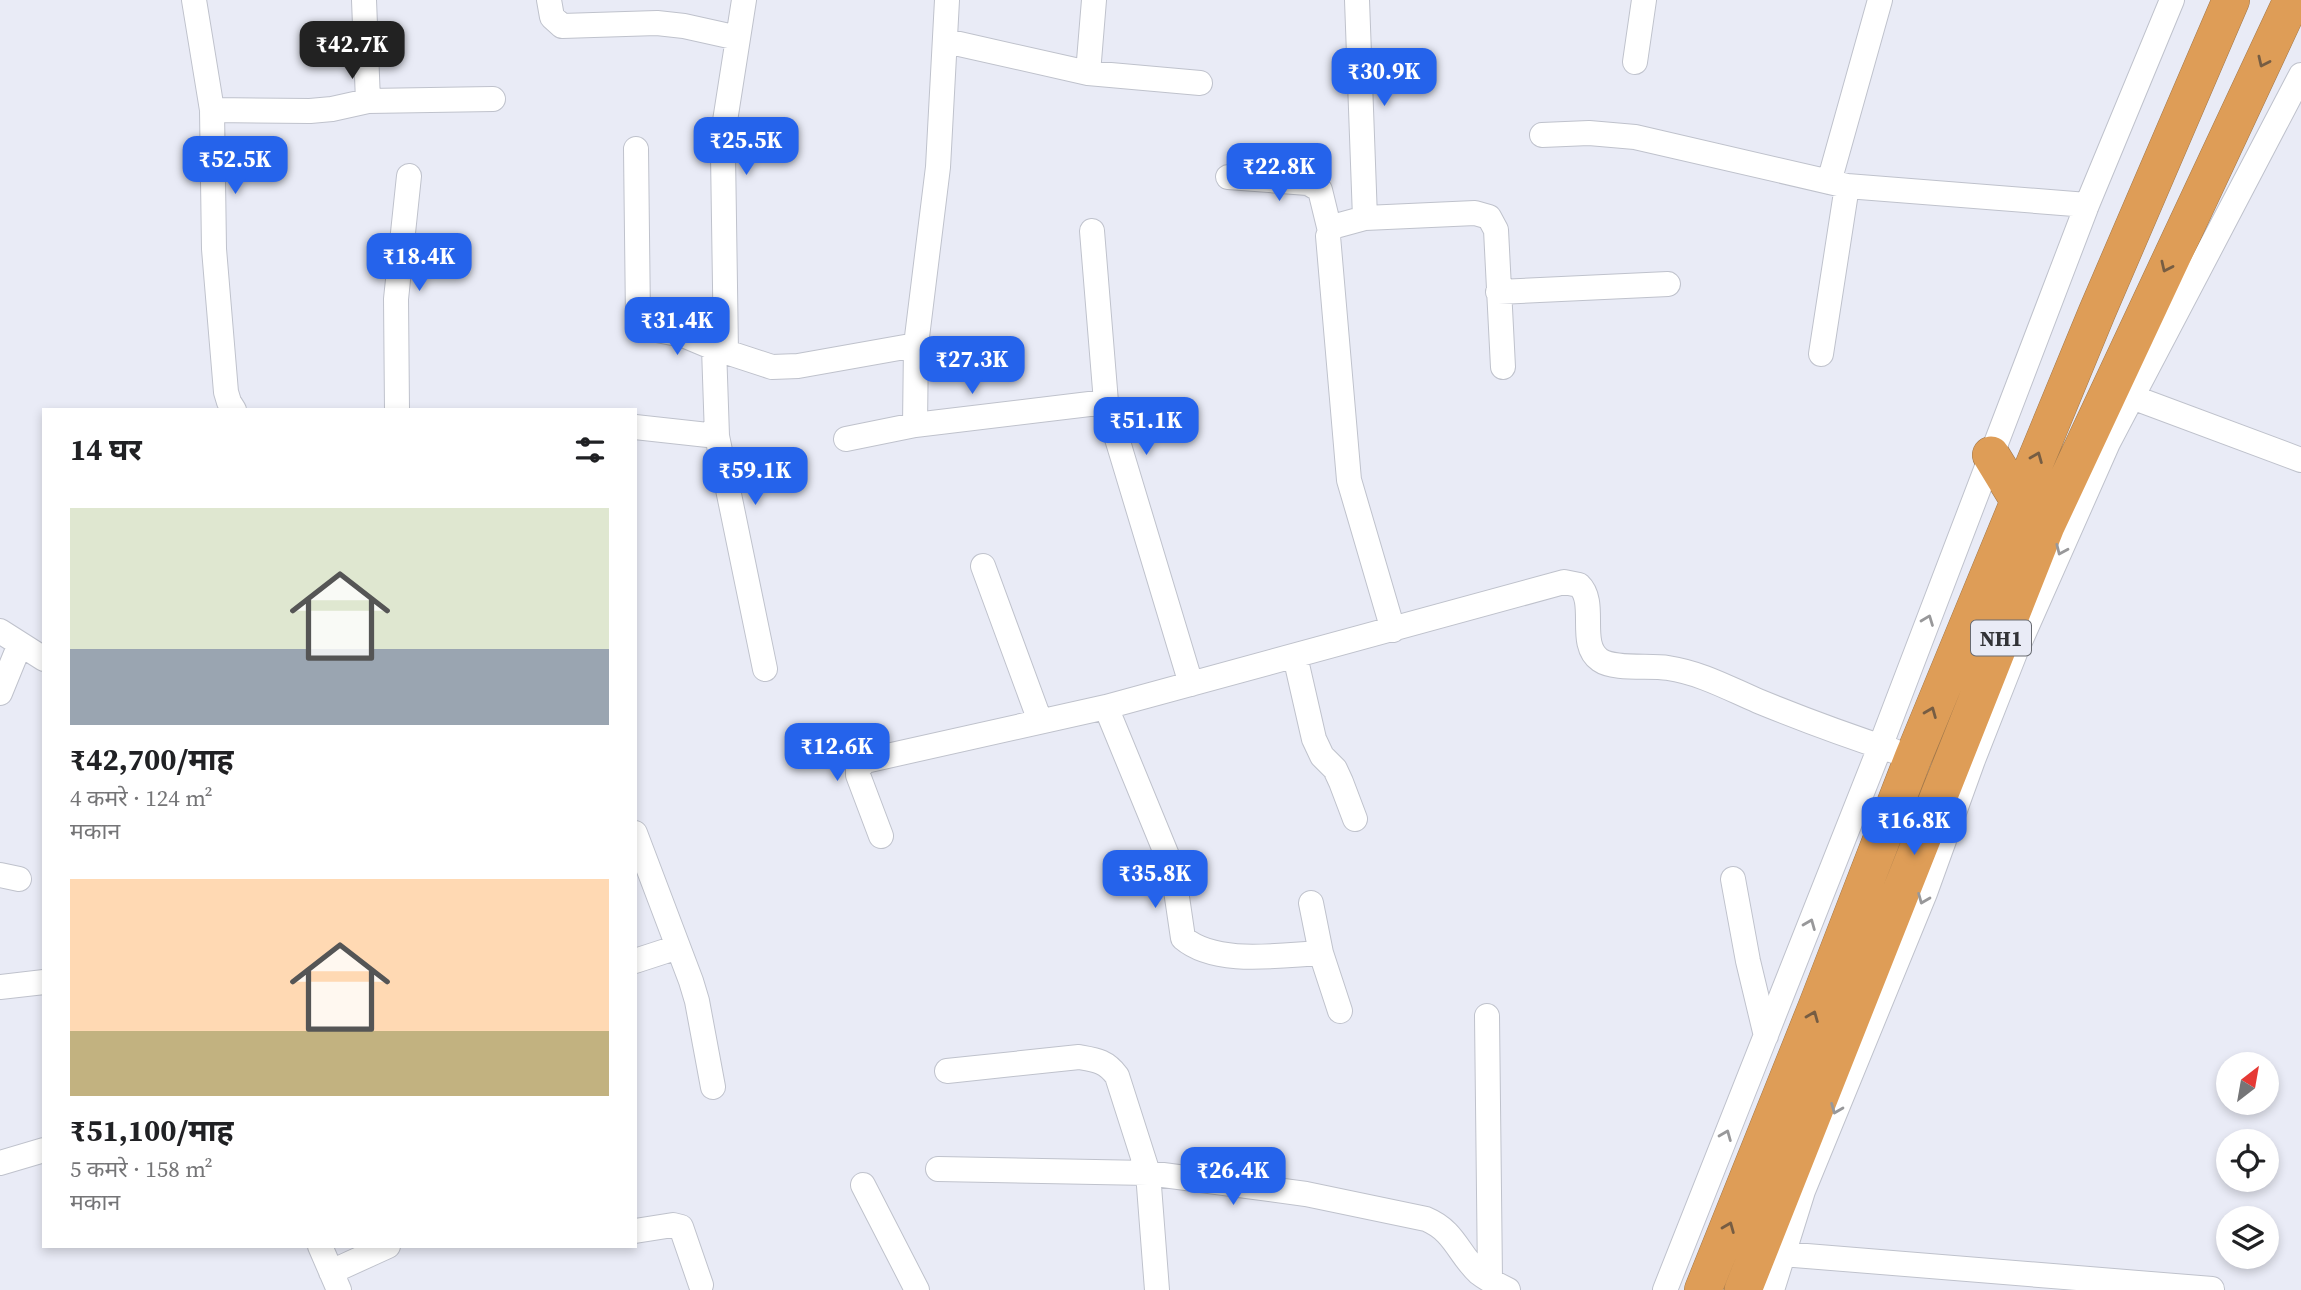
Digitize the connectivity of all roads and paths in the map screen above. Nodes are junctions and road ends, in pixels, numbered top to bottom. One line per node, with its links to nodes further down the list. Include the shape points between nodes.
1 (194, 0): 21 (street)
2 (364, 0): 20 (street)
3 (549, 0): 13 (street, via 552,17 562,26 657,23)
4 (744, 0): 13 (street)
5 (947, 0): 14 (street)
6 (1094, 0): 16 (street)
7 (1357, 0): 28 (street)
8 (1644, 0): 15 (street)
9 (1880, 0): 26 (street)
10 (2172, 0): 27 (street)
11 (2231, 0): 48 (highway, NH1, one-way to 11)
12 (2292, 0): 45 (highway, NH1, one-way to 45)
13 (738, 38): 34 (street, via 723,154)
14 (946, 41): 16 (street); 33 (street, via 938,167)
15 (1635, 62)
16 (1088, 73): 18 (street)
17 (2299, 82): 37 (street)
18 (1200, 83)
19 (493, 99): 20 (street)
20 (368, 101): 21 (street, via 310,111)
21 (212, 110): 39 (street, via 214,249 226,391)
22 (1542, 135): 26 (street, via 1635,137)
23 (636, 149): 34 (street, via 639,324)
24 (409, 176): 40 (street, via 396,299)
25 (1228, 177): 30 (street, via 1317,187)
26 (1838, 184): 27 (street); 35 (street)
27 (2087, 205): 46 (street)
28 (1365, 218): 30 (street, via 1337,224); 32 (street, via 1484,214 1496,230)
29 (1092, 231): 38 (street)
30 (1330, 231): 50 (street, via 1349,480)
31 (1668, 284): 32 (street)
32 (1498, 292): 36 (street)
33 (916, 345): 34 (street, via 786,368 761,365); 41 (street)
34 (720, 350): 43 (street)
35 (1821, 354)
36 (1503, 367)
37 (2132, 397): 45 (street); 47 (street)
38 (1106, 402): 41 (street); 55 (street)
39 (233, 408)
40 (397, 408)
41 (915, 425): 44 (street)
42 (637, 427): 43 (street)
43 (717, 436): 54 (street)
44 (846, 439)
45 (2096, 441): 83 (highway, NH1, one-way to 83, via 2046,526)
46 (1991, 455): 48 (highway); 59 (street, one-way to 46)
47 (2301, 460)
48 (2019, 501): 59 (highway, NH1, one-way to 48)
49 (983, 566): 58 (street)
50 (1393, 630): 52 (street); 59 (street, via 1573,583 1587,596 1588,639 1601,661 1700,674)
51 (10, 637): 53 (street); 56 (street)
52 (1295, 656): 55 (street); 60 (street, via 1314,739 1342,782)
53 (42, 658)
54 (765, 669)
55 (1191, 684): 57 (street)
56 (0, 694)
57 (1106, 707): 58 (street); 66 (street, via 1173,870 1182,938 1236,957)
58 (1040, 721): 61 (street, via 865,761 858,775)
59 (1896, 752): 72 (street, one-way to 59); 91 (highway, NH1, one-way to 59, via 1822,993)
60 (1355, 819)
61 (881, 836)
62 (637, 838): 65 (street)
63 (1733, 879): 72 (street)
64 (1311, 903): 66 (street)
65 (678, 947): 67 (street); 74 (street, via 697,1001)
66 (1321, 953): 70 (street)
67 (637, 960)
68 (42, 982): 69 (street)
69 (0, 987)
70 (1340, 1011)
71 (1487, 1016): 86 (street)
72 (1766, 1036): 90 (street, one-way to 72)
73 (947, 1071): 78 (street, via 1079,1057 1099,1060 1117,1076)
74 (713, 1087)
75 (42, 1151): 76 (street)
76 (0, 1164)
77 (938, 1169): 78 (street)
78 (1148, 1173): 86 (street, via 1306,1194 1426,1219 1449,1233 1478,1272); 89 (street)
79 (863, 1185): 88 (street)
80 (637, 1231): 85 (street, via 681,1227)
81 (321, 1248): 84 (street)
82 (385, 1248): 84 (street)
83 (1771, 1250): 87 (street); 92 (highway, NH1); 93 (street)
84 (335, 1281)
85 (701, 1285)
86 (1499, 1285)
87 (2212, 1289)
88 (917, 1290)
89 (1157, 1290)
90 (1665, 1290)
91 (1703, 1290)
92 (1743, 1290)
93 (1772, 1290)

